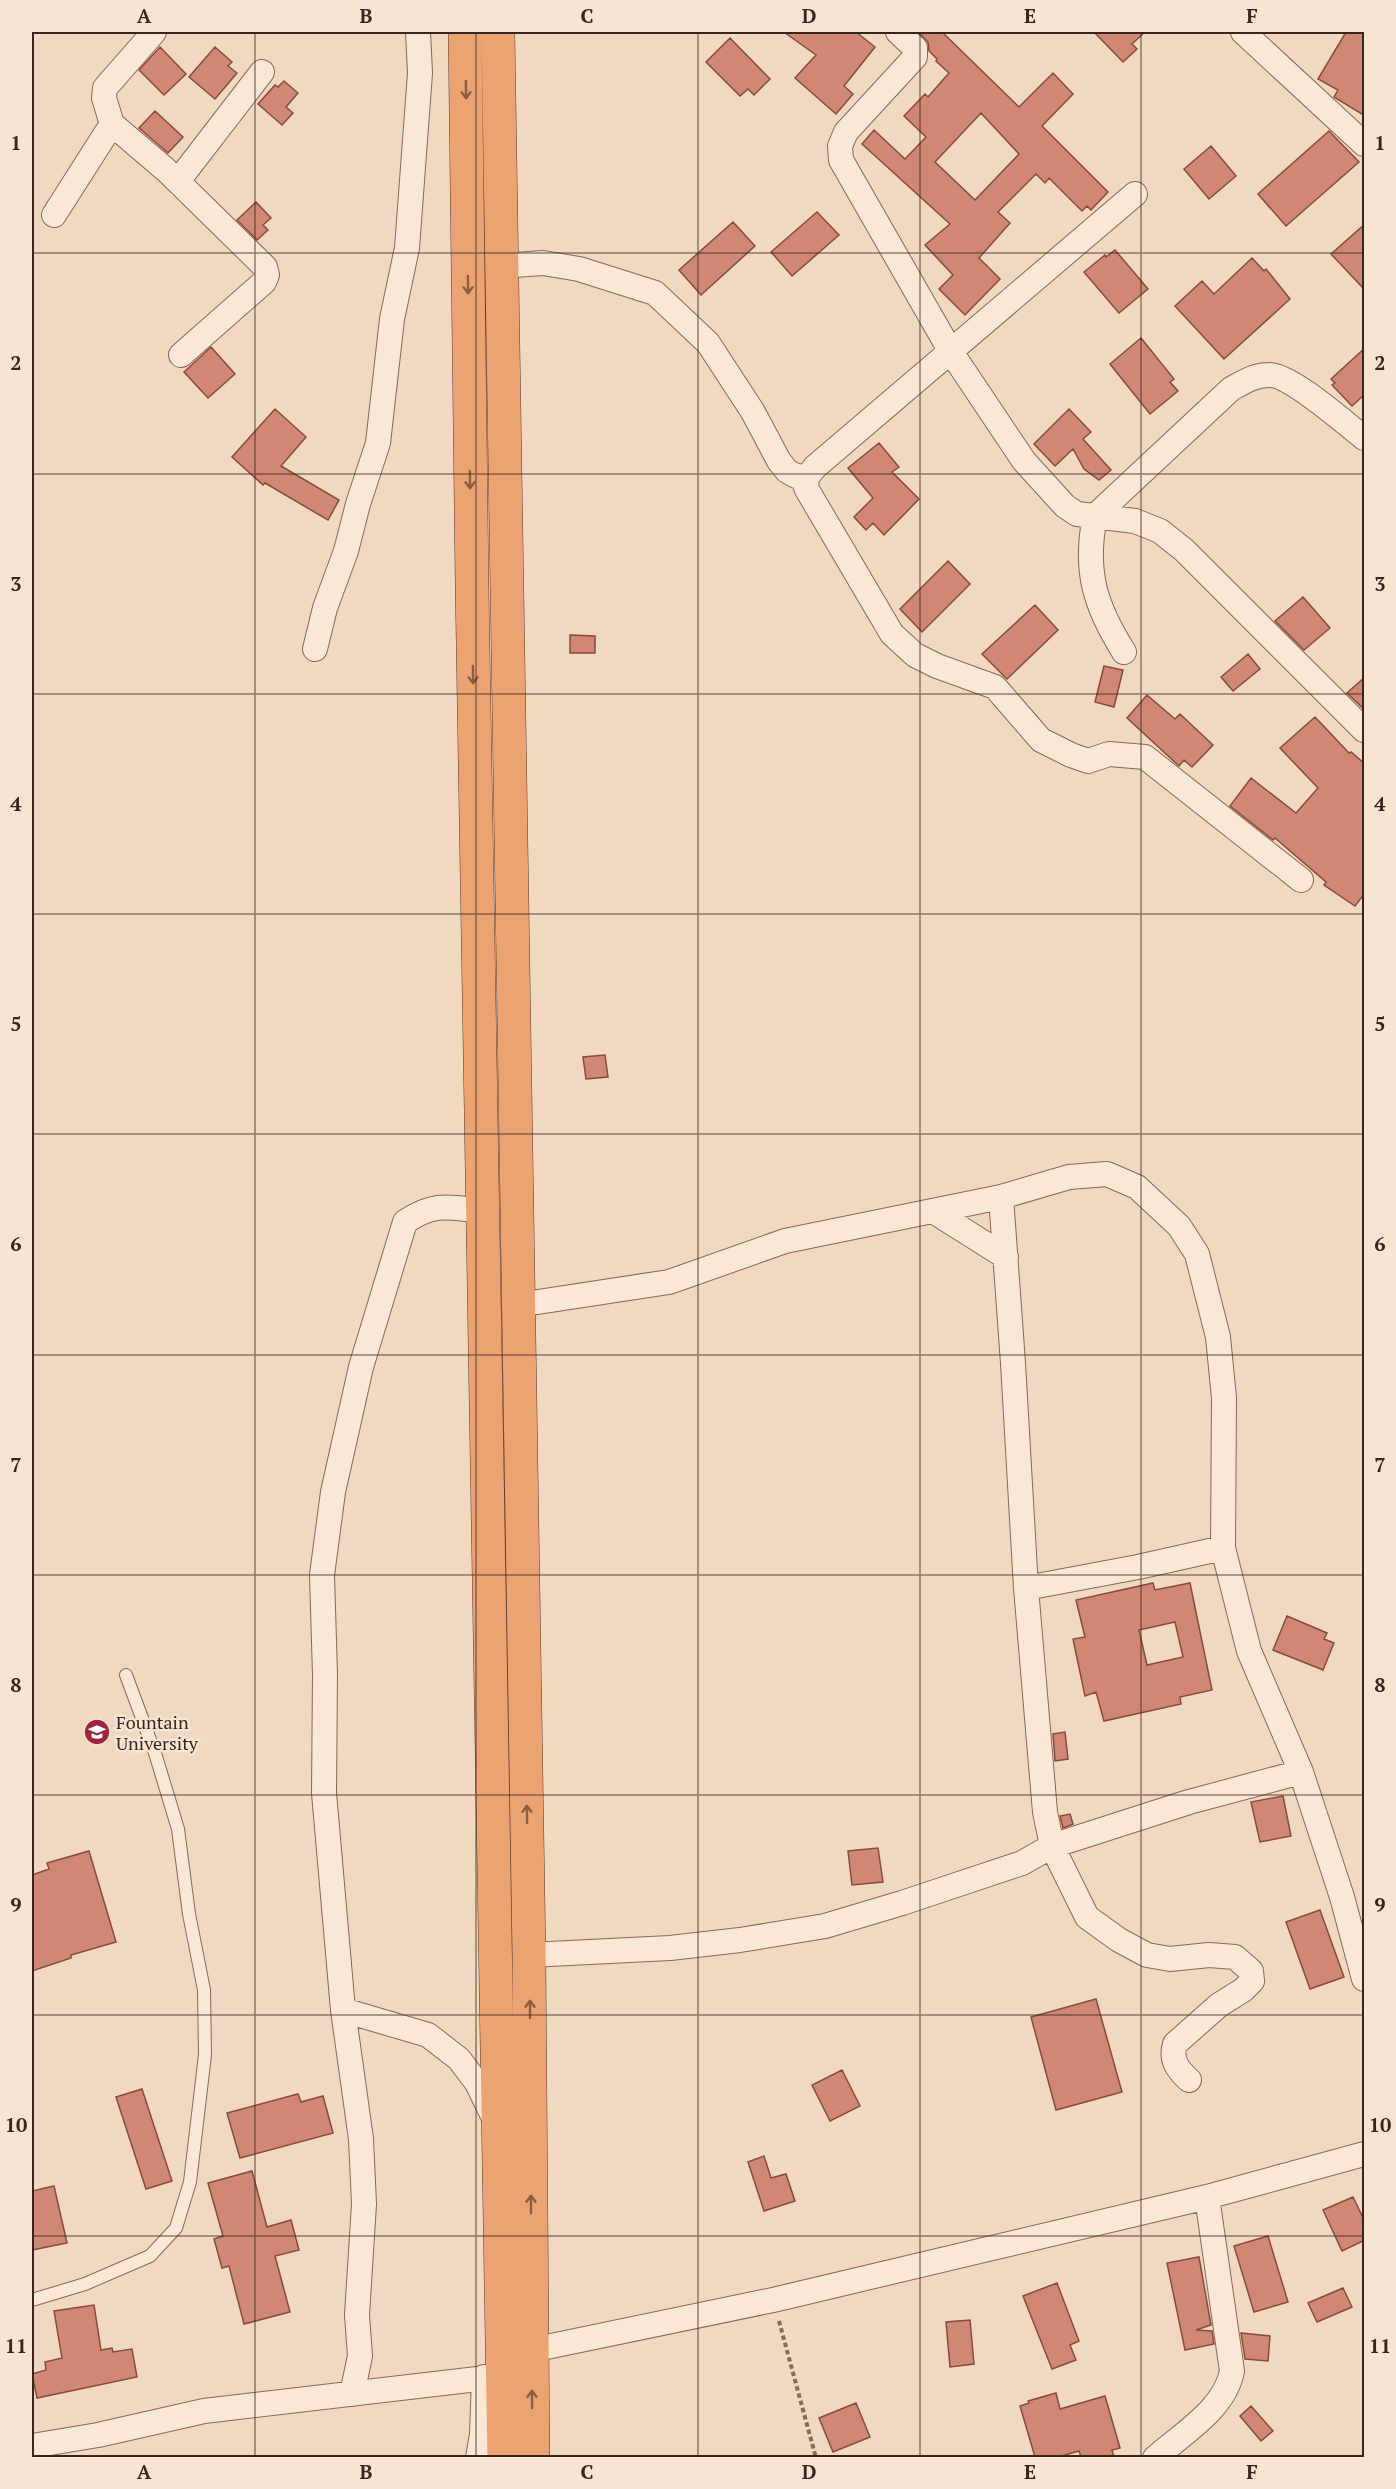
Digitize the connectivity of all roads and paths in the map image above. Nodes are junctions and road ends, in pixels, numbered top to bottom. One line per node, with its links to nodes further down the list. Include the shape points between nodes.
1 (154, 32): 8 (street, via 105,88)
2 (418, 32): 19 (street, via 420,73 406,248 378,443)
3 (465, 32): 24 (highway, one-way to 24)
4 (498, 32): 13 (highway)
5 (898, 32): 14 (street, via 915,48 915,57 846,132 840,146 841,160)
6 (1244, 32): 9 (street)
7 (262, 72): 10 (street)
8 (112, 123): 10 (street); 12 (street)
9 (1365, 144)
10 (178, 182): 15 (street, via 265,267 267,275 264,282)
11 (1135, 194): 14 (street)
12 (54, 215)
13 (502, 266): 17 (street, via 543,263 579,269 655,294 708,343 787,471); 27 (highway)
14 (951, 352): 17 (street); 18 (street, via 1024,461 1065,506 1077,514)
15 (181, 355)
16 (1365, 438): 18 (street, via 1289,381 1272,374 1252,377 1231,389)
17 (807, 477): 22 (street, via 806,488 892,634 915,655 995,687 1041,740 1071,755 1088,761 1109,754 1146,757)
18 (1095, 516): 20 (street, via 1090,567 1098,602); 21 (street, via 1135,521 1160,531)
19 (315, 649)
20 (1124, 652)
21 (1365, 730)
22 (1301, 880)
23 (1001, 1197): 25 (street); 26 (street); 28 (street, via 1069,1177 1107,1174 1137,1187 1179,1226 1197,1254 1218,1337 1224,1398)
24 (482, 1211): 35 (street, via 447,1207 422,1210 405,1222 361,1367 333,1492 322,1575 324,1793); 37 (highway)
25 (933, 1211): 26 (street); 27 (street, via 785,1241 669,1282)
26 (1006, 1257): 29 (street)
27 (518, 1305): 33 (highway, one-way to 27)
28 (1222, 1548): 29 (street); 31 (street, via 1249,1651)
29 (1026, 1588): 32 (street, via 1045,1812)
30 (126, 1675): 40 (lane, via 178,1829 204,1990 205,2055 190,2182 176,2228 150,2256 85,2284)
31 (1301, 1772): 32 (street, via 1189,1802); 34 (street)
32 (1052, 1846): 33 (street, via 1022,1863 825,1926 670,1948); 36 (street, via 1088,1917 1119,1940 1148,1955 1170,1959 1235,1957 1251,1971 1251,1981 1243,1990 1219,2005 1175,2044 1177,2068)
33 (529, 1955): 42 (highway, one-way to 33)
34 (1365, 1978)
35 (343, 2010): 37 (street, via 428,2036 459,2059 477,2083); 44 (street, via 361,2139 364,2204 357,2314 360,2356)
36 (1189, 2080)
37 (497, 2124): 43 (highway)
38 (1365, 2154): 39 (street)
39 (1207, 2197): 41 (street); 50 (street, via 1232,2371 1229,2386 1218,2403)
40 (32, 2300)
41 (773, 2300): 42 (street); 49 (path)
42 (532, 2350): 48 (highway, one-way to 42)
43 (494, 2376): 44 (street); 46 (street); 47 (highway)
44 (352, 2394): 45 (street, via 204,2411)
45 (32, 2446)
46 (478, 2457)
47 (504, 2457)
48 (533, 2457)
49 (816, 2457)
50 (1155, 2457)

